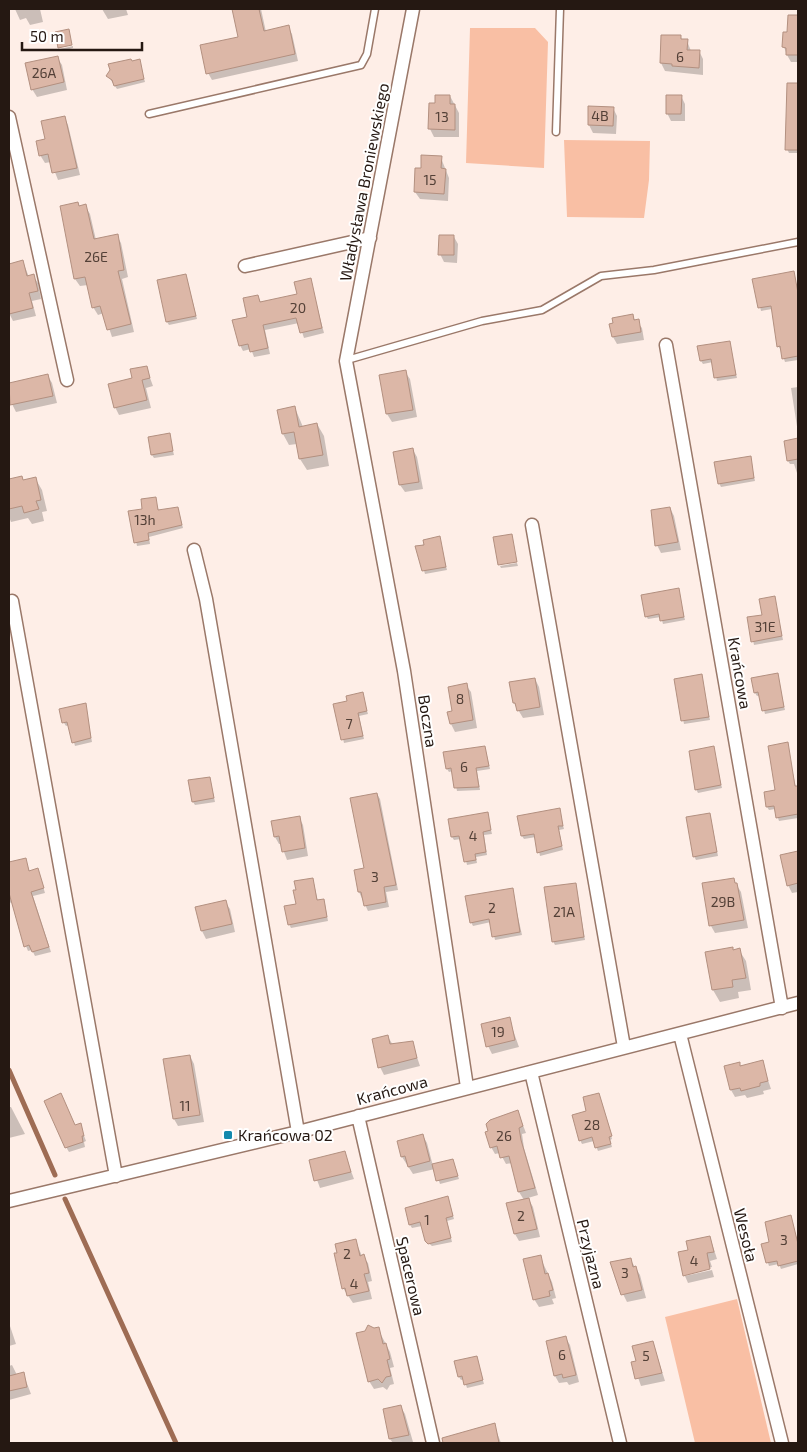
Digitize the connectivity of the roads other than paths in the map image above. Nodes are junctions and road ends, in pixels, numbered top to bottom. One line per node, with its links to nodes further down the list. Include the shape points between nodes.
1 (375, 9): 4 (lane, via 367,54 361,65)
2 (413, 9): 7 (street, Władysława Broniewskiego)
3 (560, 9): 6 (lane)
4 (149, 114)
5 (9, 117): 12 (street)
6 (556, 132)
7 (370, 238): 9 (street); 11 (street, Władysława Broniewskiego)
8 (798, 242): 11 (lane, via 654,270 601,276 542,310 482,321)
9 (246, 266)
10 (666, 345): 17 (street, Krańcowa)
11 (346, 361): 21 (street, Boczna, via 404,671)
12 (67, 380)
13 (532, 525): 19 (street)
14 (194, 550): 23 (street, via 206,599)
15 (11, 602): 24 (street)
16 (798, 1003): 17 (street, Krańcowa)
17 (782, 1008): 18 (street, Krańcowa)
18 (680, 1034): 19 (street, Krańcowa); 28 (street, Wesoła)
19 (624, 1048): 20 (street, Krańcowa)
20 (530, 1072): 21 (street, Krańcowa); 27 (street, Przyjazna)
21 (467, 1087): 22 (street, Krańcowa)
22 (358, 1116): 23 (street, Krańcowa); 26 (street, Spacerowa)
23 (298, 1132): 24 (street, Krańcowa)
24 (116, 1176): 25 (street, Krańcowa)
25 (9, 1201)
26 (433, 1443)
27 (620, 1443)
28 (782, 1443)

